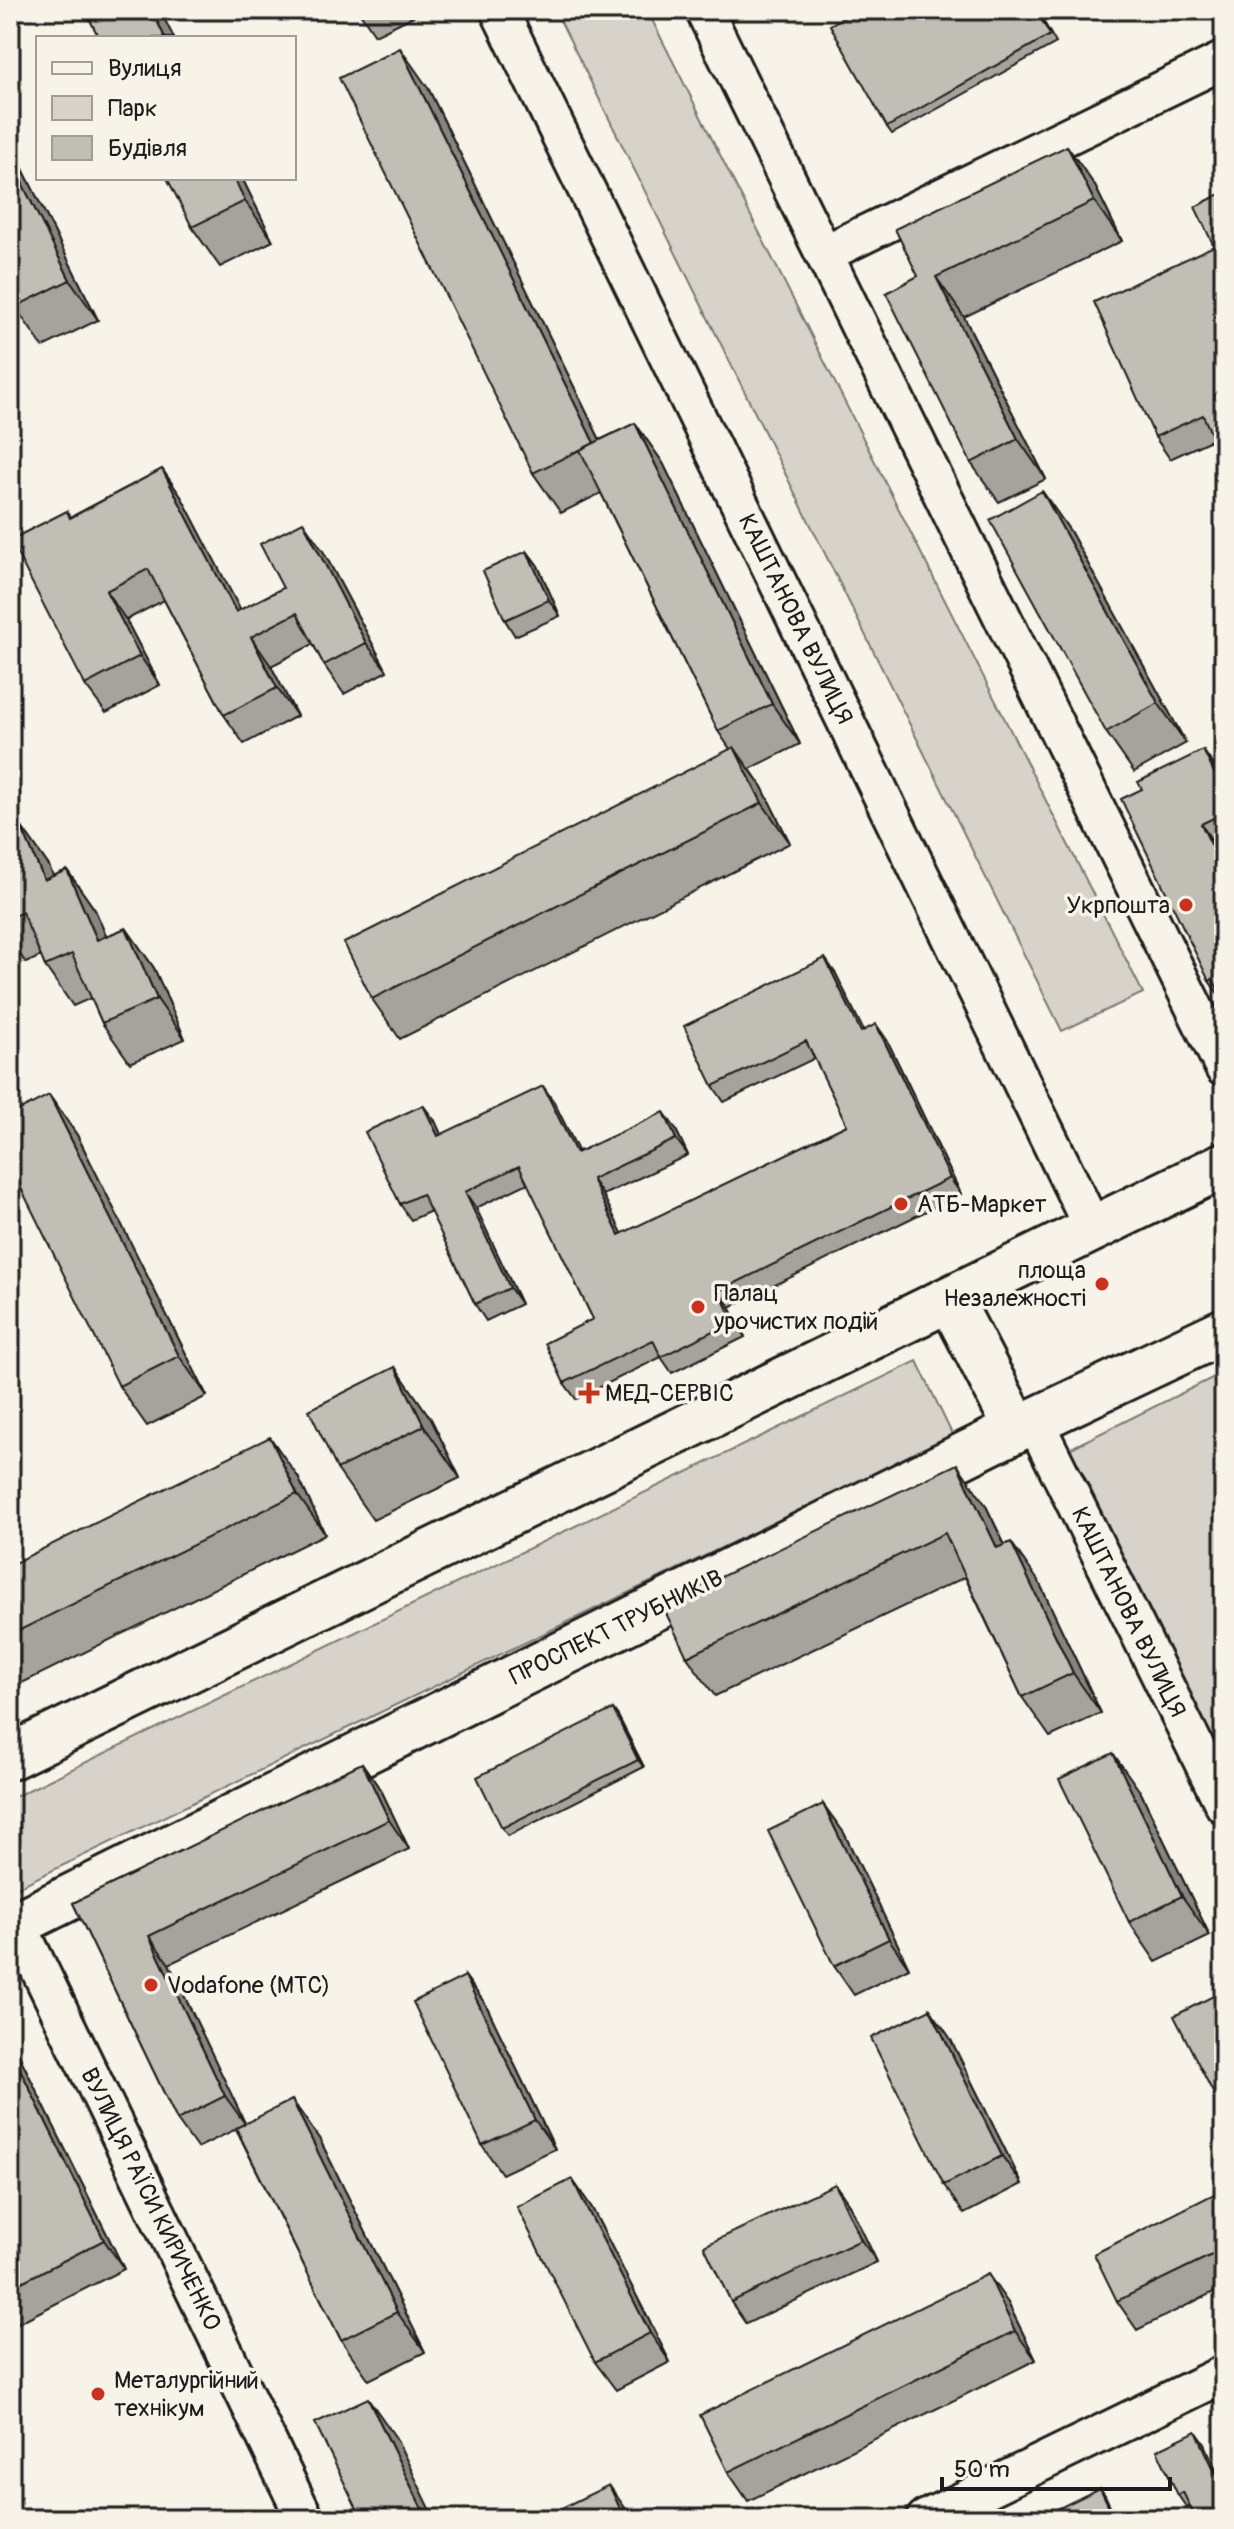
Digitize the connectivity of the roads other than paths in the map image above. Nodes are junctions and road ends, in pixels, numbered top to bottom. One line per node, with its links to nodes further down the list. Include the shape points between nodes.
1 (499, 10): 7 (street, КАШТАНОВА ВУЛИЦЯ)
2 (704, 10): 4 (street)
3 (1224, 60): 4 (street)
4 (824, 254): 5 (street)
5 (1224, 1068)
6 (1224, 1165): 7 (main road)
7 (1093, 1229): 8 (main road)
8 (950, 1299): 10 (main road); 11 (main road)
9 (1224, 1331): 10 (main road, ПРОСПЕКТ ТРУБНИКІВ)
10 (1026, 1424): 12 (street, КАШТАНОВА ВУЛИЦЯ); 13 (main road, ПРОСПЕКТ ТРУБНИКІВ)
11 (10, 1757)
12 (1224, 1805)
13 (14, 1925): 15 (street, ВУЛИЦЯ РАЇСИ КИРИЧЕНКО)
14 (1224, 2374): 16 (street)
15 (305, 2519)
16 (925, 2519)

